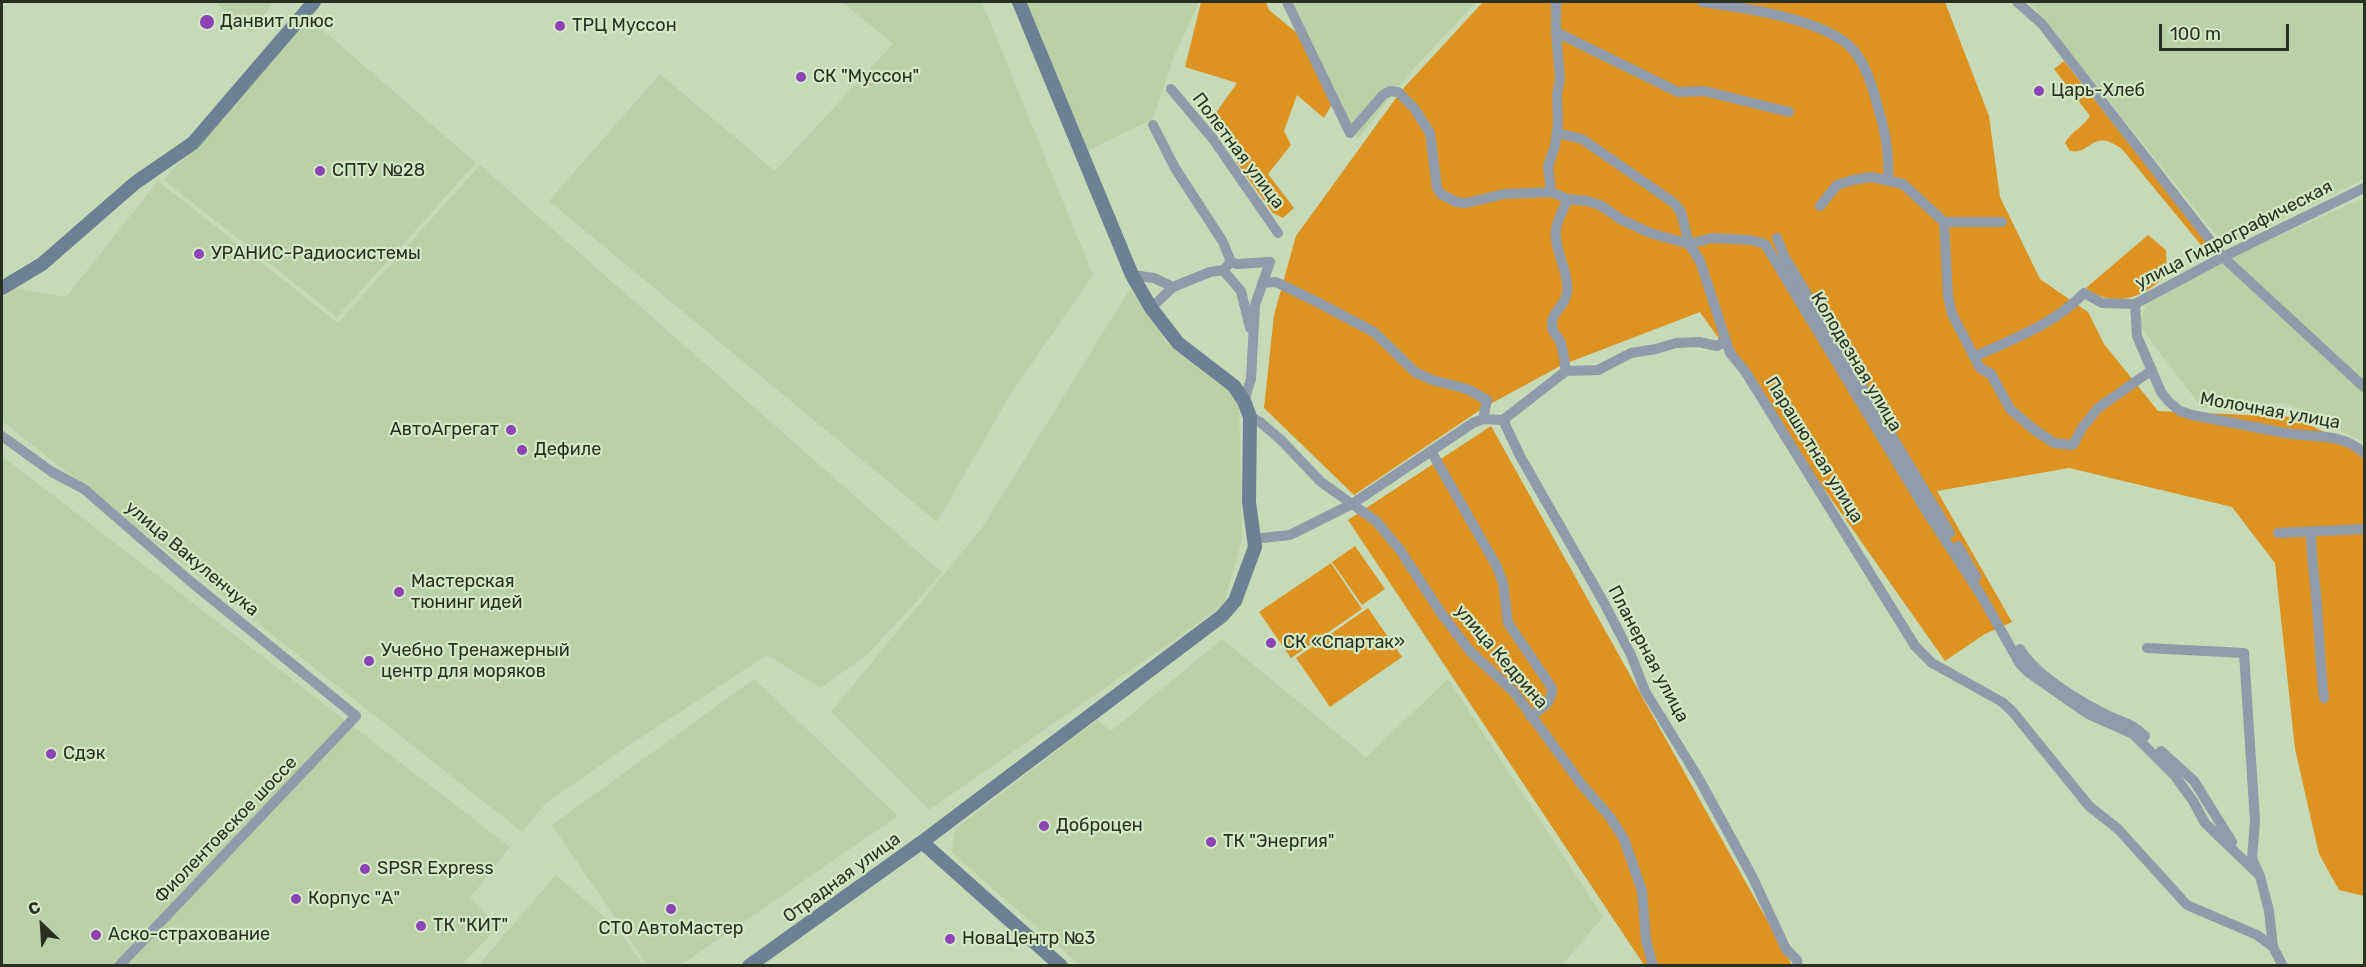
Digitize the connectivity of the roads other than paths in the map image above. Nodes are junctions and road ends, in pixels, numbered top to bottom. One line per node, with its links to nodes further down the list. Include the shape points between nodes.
1 (314, 2): 27 (street, via 193,143 135,183 42,264)
2 (1019, 2): 24 (street)
3 (1287, 2): 14 (street, Колодезная улица, via 1350,133 1386,92 1398,92 1430,133 1435,181 1448,198 1466,203 1504,194)
4 (1556, 2): 7 (street)
5 (1702, 2): 12 (street, via 1793,19 1848,44 1861,62 1880,113 1890,156)
6 (2017, 2): 22 (street, via 2042,24)
7 (1556, 32): 9 (street, via 1678,92 1704,91); 11 (street, via 1560,78)
8 (1171, 89): 19 (street, Полетная улица, via 1213,139)
9 (1789, 112)
10 (1153, 125): 23 (street, via 1223,242)
11 (1557, 132): 14 (street, via 1548,166); 21 (street, Парашютная улица, via 1582,139 1674,203 1681,212)
12 (1888, 180): 16 (street, via 1871,177 1837,185); 17 (street, via 1904,184)
13 (2364, 188): 22 (street, улица Гидрографическая)
14 (1551, 192): 15 (street, Колодезная улица)
15 (1568, 199): 21 (street, Колодезная улица, via 1600,205 1640,229); 34 (street, via 1555,232 1564,262 1566,295 1551,324 1559,339)
16 (1820, 206)
17 (1944, 222): 18 (street); 32 (street, via 1952,315)
18 (2002, 222)
19 (1278, 233)
20 (1777, 238): 53 (street, Колодезная улица, via 1784,256 2027,660 2073,696 2102,713 2133,724 2194,781 2234,845)
21 (1689, 244): 31 (street, Парашютная улица, via 1700,261); 54 (street, Колодезная улица, via 1712,238 1765,244 2020,664 2088,714 2133,734 2175,776 2205,823)
22 (2223, 257): 28 (street, улица Гидрографическая); 35 (street)
23 (1227, 266): 25 (street, via 1270,262); 26 (street); 30 (street, via 1241,291)
24 (1132, 275): 26 (street, via 1154,278); 29 (street)
25 (1262, 283): 30 (street, via 1255,305); 38 (street, via 1276,282 1317,302 1374,332 1415,372 1467,389 1486,400)
26 (1173, 287): 29 (street)
27 (2, 288)
28 (2135, 303): 32 (street, улица Гидрографическая, via 2102,303 2085,292 2070,308 2047,322); 33 (street, Молочная улица, via 2137,336)
29 (1151, 308): 36 (street, via 1179,343 1234,386)
30 (1252, 340): 36 (street, via 1251,379)
31 (1726, 340): 34 (street, via 1717,346 1676,343 1631,353 1598,370); 55 (street, Парашютная улица, via 1730,353 1745,370 1915,646 1932,663 2012,711 2089,806 2118,829 2187,905 2257,935)
32 (1974, 357): 33 (street, via 1980,368 1991,374 2010,410 2054,443 2073,445 2098,408)
33 (2152, 370): 42 (street, Молочная улица, via 2169,402 2192,416 2289,433 2324,435 2344,440)
34 (1566, 371): 39 (street)
35 (2364, 387)
36 (1244, 401): 37 (street)
37 (1250, 417): 43 (street, улица Кедрина, via 1281,440 1320,482); 47 (street, via 1249,502)
38 (1483, 419): 39 (street); 41 (street)
39 (1503, 420): 60 (street, Планерная улица, via 1604,603 1645,691 1700,779)
40 (2, 436): 50 (street, улица Вакуленчука, via 52,472 84,489)
41 (1431, 451): 43 (street); 51 (street, via 1496,565 1503,583 1508,623 1552,688 1551,699)
42 (2364, 453)
43 (1352, 504): 47 (street, via 1290,535); 51 (street, улица Кедрина, via 1388,535 1470,651 1514,692)
44 (2364, 530): 46 (street)
45 (2278, 533): 46 (street)
46 (2312, 533): 49 (street)
47 (1253, 539): 52 (street, via 1255,547 1242,584 1222,616)
48 (2147, 648): 53 (street, via 2244,653 2255,821)
49 (2324, 698)
50 (356, 716): 56 (street, Фиолентовское шоссе)
51 (1530, 716): 59 (street, улица Кедрина, via 1624,839 1642,891 1646,940)
52 (922, 842): 57 (street, Отрадная улица); 58 (street, Отрадная улица)
53 (2252, 859): 54 (street)
54 (2260, 876): 55 (street)
55 (2273, 947): 61 (street)
56 (119, 966)
57 (749, 966)
58 (1061, 966)
59 (1653, 966)
60 (1798, 966)
61 (2283, 966)

